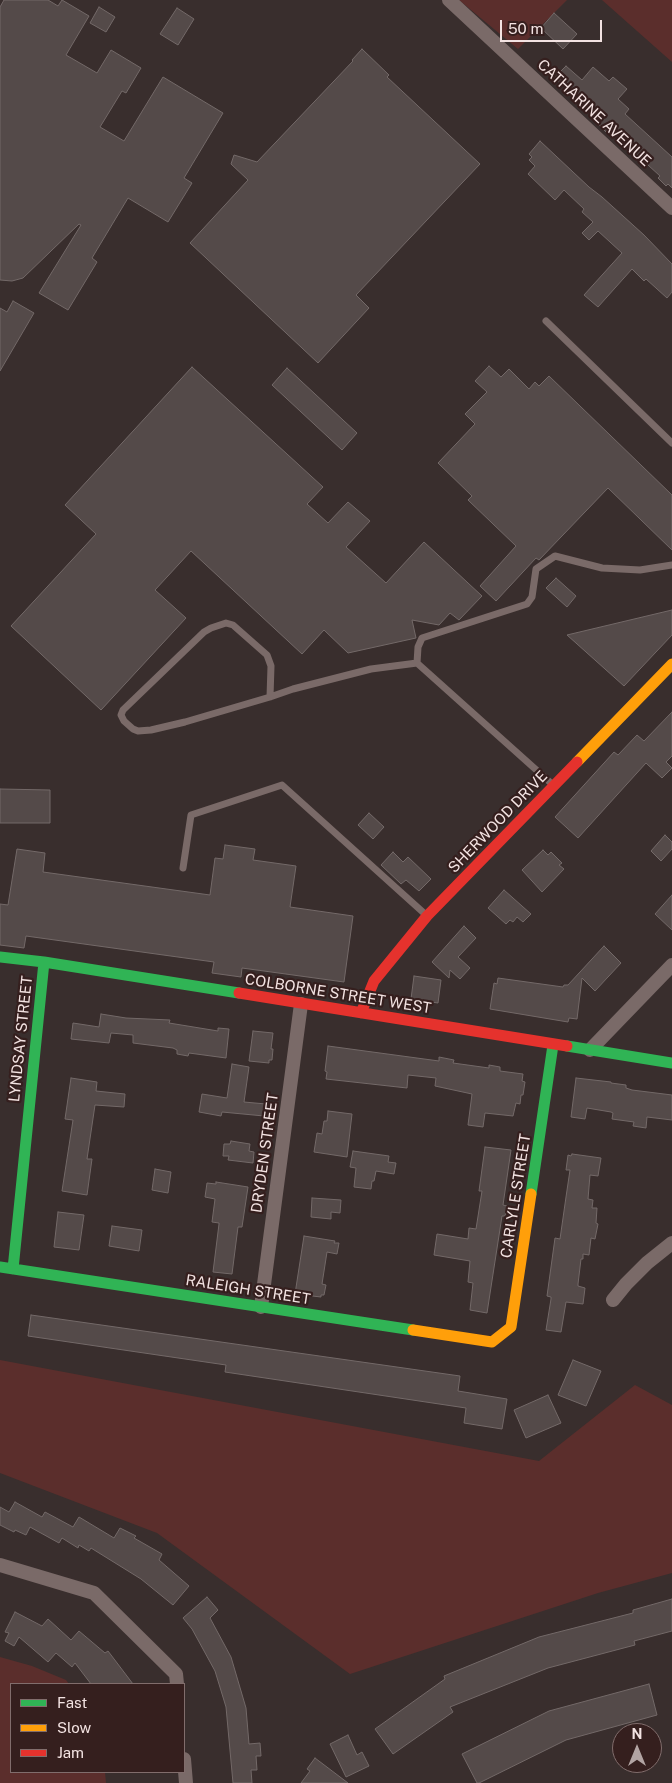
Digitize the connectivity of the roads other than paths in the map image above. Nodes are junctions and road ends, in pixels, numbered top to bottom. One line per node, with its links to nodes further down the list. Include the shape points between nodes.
1 (449, 0): 2 (street, CATHARINE AVENUE)
2 (672, 208)
3 (546, 321): 4 (lane)
4 (672, 443)
5 (672, 565): 6 (lane, via 640,570 602,568 555,556 536,569 532,597 527,604 422,638)
6 (417, 663): 8 (lane, via 371,669); 9 (lane)
7 (672, 664): 9 (street, SHERWOOD DRIVE)
8 (270, 697): 8 (lane, via 152,730 132,729 121,715 204,632 226,623 233,625 267,655 271,666)
9 (554, 786): 11 (street, SHERWOOD DRIVE)
10 (183, 868): 11 (lane, via 191,815 282,785)
11 (427, 916): 16 (street, SHERWOOD DRIVE, via 374,981)
12 (0, 957): 13 (street, COLBORNE STREET WEST)
13 (44, 962): 15 (street, COLBORNE STREET WEST); 22 (street, LYNDSAY STREET)
14 (672, 965): 18 (street)
15 (300, 1004): 16 (street, COLBORNE STREET WEST); 24 (street, DRYDEN STREET)
16 (361, 1012): 17 (street, COLBORNE STREET WEST)
17 (554, 1045): 18 (street, COLBORNE STREET WEST); 25 (street, CARLYLE STREET, via 511,1327)
18 (590, 1050): 19 (street, COLBORNE STREET WEST)
19 (672, 1063)
20 (672, 1243): 23 (street, via 647,1263)
21 (0, 1267): 22 (street, RALEIGH STREET)
22 (13, 1269): 24 (street, RALEIGH STREET)
23 (613, 1300)
24 (261, 1307): 25 (street, RALEIGH STREET)
25 (492, 1342)
26 (0, 1565): 27 (street, via 94,1593 176,1674)
27 (177, 1683)

